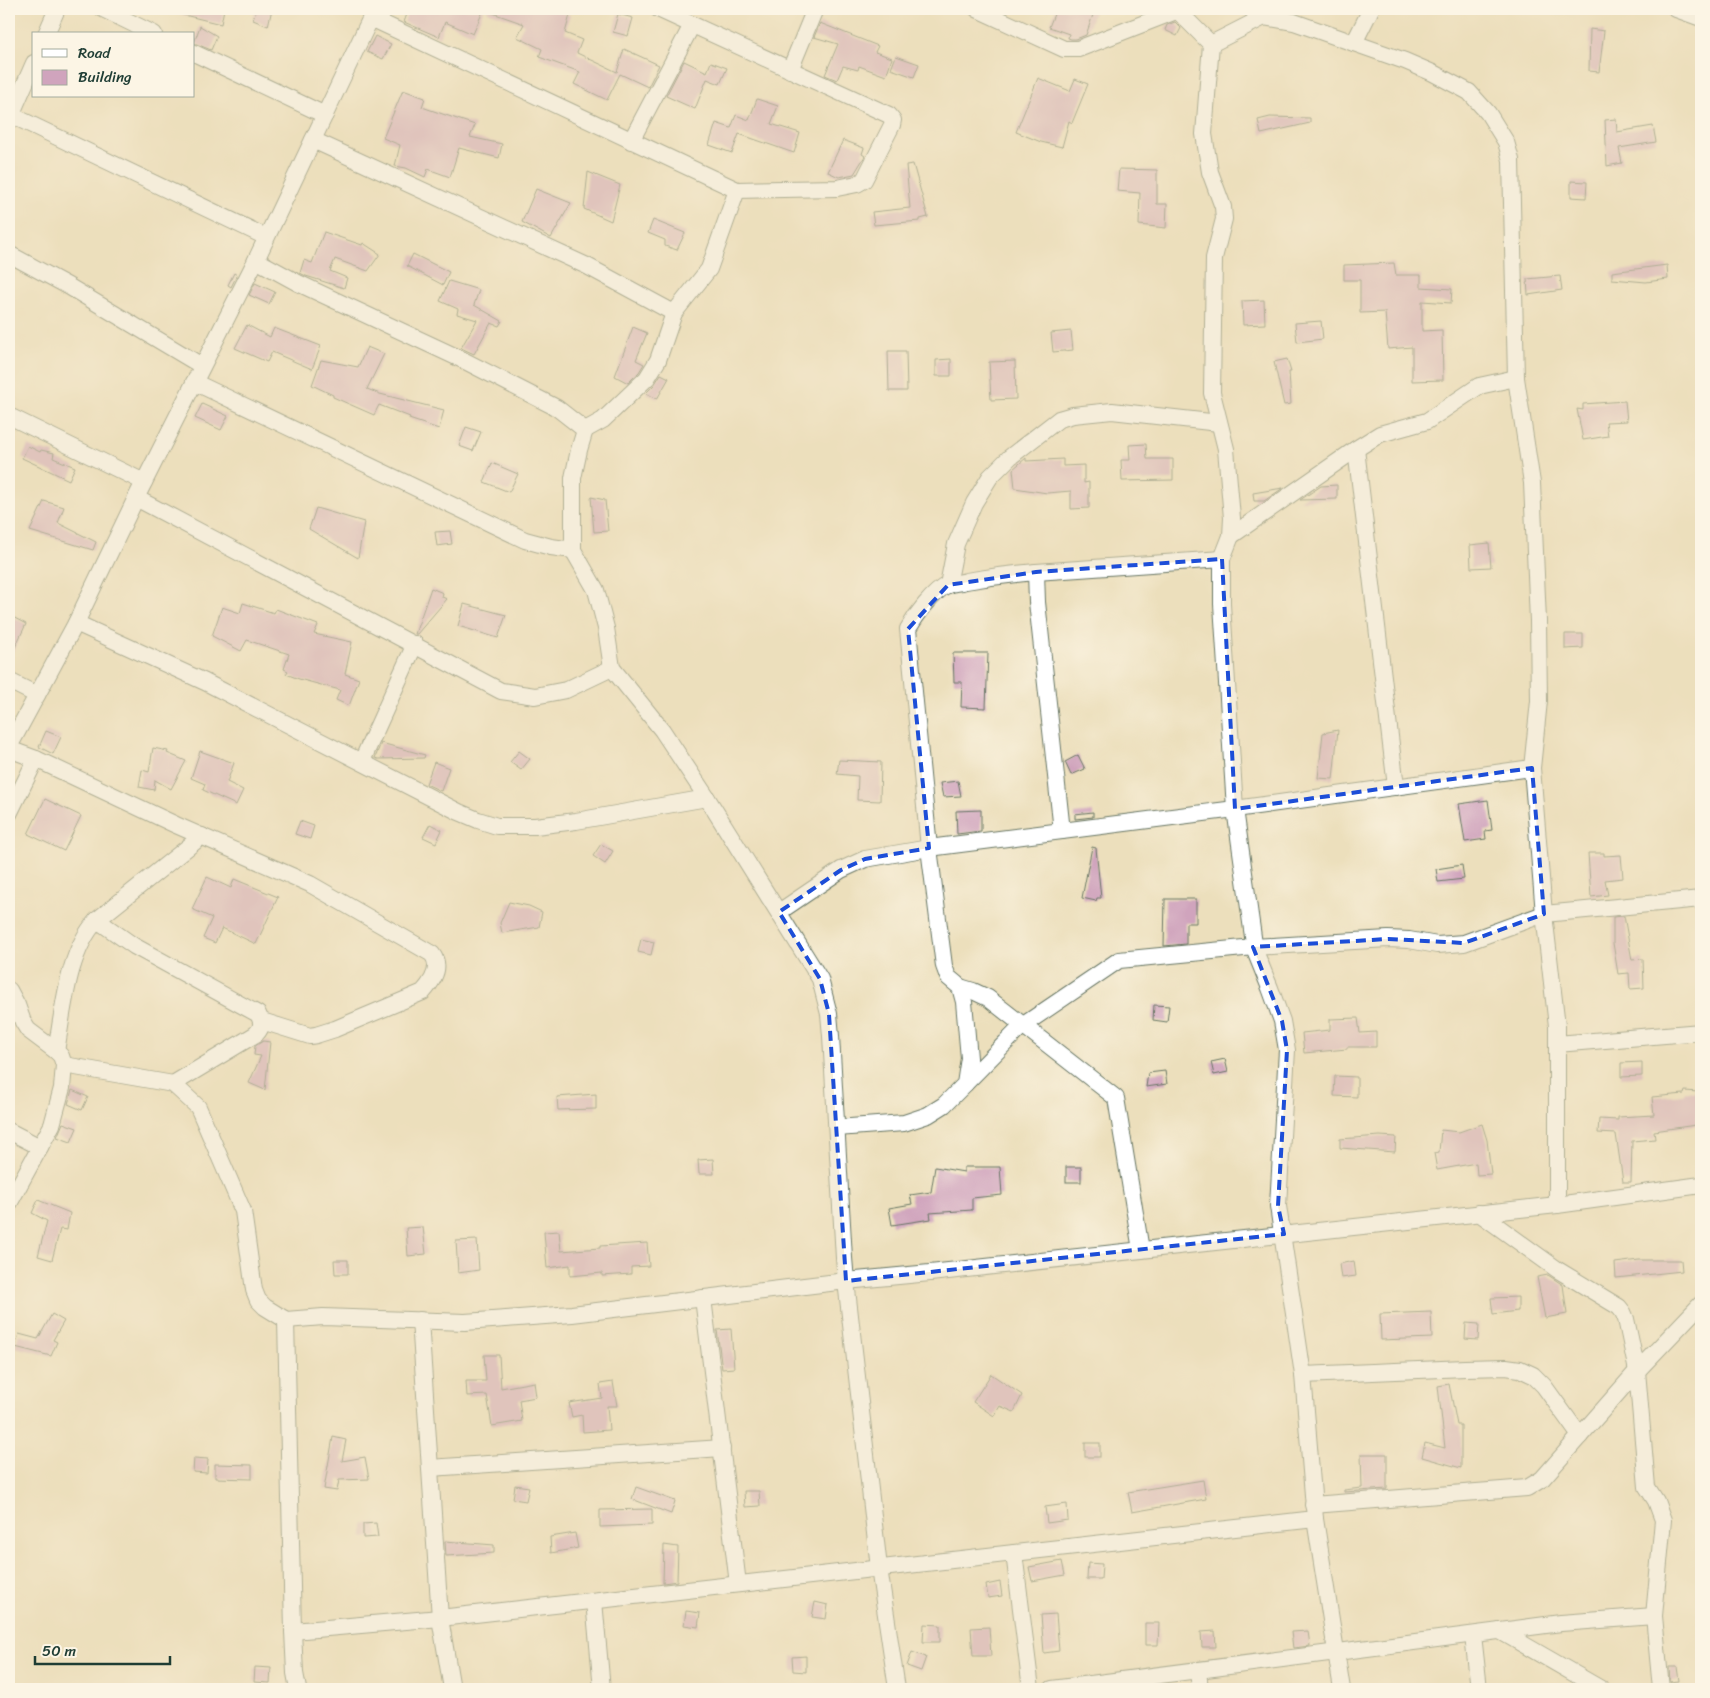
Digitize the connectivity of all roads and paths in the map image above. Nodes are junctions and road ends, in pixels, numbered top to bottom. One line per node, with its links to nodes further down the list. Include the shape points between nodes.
1 (57, 9): 13 (street)
2 (103, 9): 14 (street)
3 (658, 9): 12 (street)
4 (815, 9): 19 (street)
5 (977, 9): 8 (street, via 1071,50)
6 (1371, 9): 15 (street)
7 (1676, 9): 11 (street)
8 (1178, 10): 16 (street)
9 (373, 13): 20 (street); 23 (street)
10 (1257, 13): 15 (street); 16 (street)
11 (1701, 18)
12 (692, 25): 19 (street); 23 (street)
13 (47, 32)
14 (150, 32)
15 (1354, 43): 30 (street, via 1433,73 1469,92 1488,113 1506,142 1511,160)
16 (1211, 44): 33 (street, via 1204,134 1210,172 1224,219 1214,258 1212,393)
17 (195, 53): 20 (street)
18 (32, 68): 21 (street)
19 (790, 70): 24 (street, via 889,115 892,125 864,180 857,184 837,188)
20 (325, 115): 22 (street)
21 (10, 117): 25 (street)
22 (313, 140): 25 (street); 28 (street, via 587,266)
23 (631, 141): 24 (street)
24 (737, 190): 28 (street, via 709,269)
25 (266, 237): 27 (street)
26 (9, 254): 29 (street)
27 (256, 260): 29 (street); 34 (street, via 557,408)
28 (674, 313): 34 (street, via 658,360 647,378 603,420)
29 (202, 366): 31 (street)
30 (1516, 378): 35 (street, via 1479,386 1427,421 1380,434); 51 (street, via 1532,492 1538,621 1539,701)
31 (194, 382): 36 (street); 39 (street, via 525,540)
32 (9, 416): 36 (street)
33 (1219, 423): 38 (street, via 1226,449 1231,496); 42 (street, via 1112,410 1060,419 1010,457 990,477 974,503 956,544)
34 (585, 430): 39 (street, via 573,478)
35 (1356, 449): 38 (street); 52 (street)
36 (144, 482): 37 (street)
37 (136, 498): 43 (street); 44 (street)
38 (1231, 536): 40 (street)
39 (573, 550): 45 (street, via 596,590)
40 (1222, 559): 41 (street); 54 (street)
41 (1036, 572): 42 (street); 56 (street)
42 (948, 585): 58 (street, via 908,629)
43 (76, 623): 47 (street); 50 (street, via 205,682)
44 (415, 644): 45 (street, via 501,691 535,696 566,690); 50 (street)
45 (612, 668): 53 (street, via 662,730)
46 (9, 681): 47 (street)
47 (37, 695): 48 (street)
48 (9, 748): 49 (street)
49 (36, 759): 55 (street); 57 (street)
50 (362, 761): 53 (street, via 459,812 498,826 576,821)
51 (1532, 768): 52 (street); 61 (street)
52 (1396, 786): 54 (street)
53 (707, 798): 60 (street)
54 (1235, 809): 56 (street); 63 (street)
55 (9, 814)
56 (1062, 831): 58 (street)
57 (202, 836): 62 (street); 66 (street, via 310,884 432,954 437,960 432,982 423,992 334,1029 310,1036)
58 (929, 848): 60 (street, via 865,859 841,870); 64 (street, via 944,966 948,977)
59 (1701, 899): 61 (street)
60 (779, 912): 73 (street, via 820,979 829,1014)
61 (1544, 914): 63 (street, via 1464,943 1388,939); 69 (street)
62 (97, 920): 66 (street, via 134,946 258,1014); 70 (street, via 88,929 73,960)
63 (1254, 947): 67 (street, via 1119,960); 80 (street, via 1282,1021 1287,1050 1278,1206)
64 (960, 987): 67 (street, via 988,998); 72 (street, via 969,1058)
65 (9, 990): 70 (street, via 28,1030)
66 (262, 1021): 71 (street, via 256,1034)
67 (1022, 1026): 72 (street); 81 (street, via 1116,1098)
68 (1701, 1032): 69 (street)
69 (1557, 1044): 78 (street)
70 (60, 1058): 71 (street); 75 (street, via 62,1088 52,1125)
71 (173, 1084): 85 (street, via 198,1107 243,1211 258,1300)
72 (965, 1084): 73 (street, via 944,1106 928,1115 904,1123)
73 (837, 1128): 82 (street)
74 (9, 1132): 75 (street)
75 (40, 1147): 77 (street)
76 (1701, 1185): 78 (street)
77 (9, 1204)
78 (1557, 1205): 79 (street)
79 (1480, 1213): 80 (street); 87 (street, via 1558,1270 1619,1307 1626,1319)
80 (1284, 1234): 81 (street); 88 (street)
81 (1140, 1250): 82 (street)
82 (846, 1281): 83 (street); 94 (street)
83 (703, 1298): 86 (street, via 572,1314 465,1322); 90 (street)
84 (1701, 1304): 87 (street)
85 (286, 1320): 86 (street, via 323,1317); 99 (street)
86 (420, 1320): 91 (street)
87 (1637, 1370): 89 (street); 97 (street, via 1647,1487 1663,1520)
88 (1303, 1375): 89 (street, via 1465,1368 1520,1369 1533,1375 1544,1386); 92 (street)
89 (1580, 1436): 92 (street, via 1542,1479 1527,1488)
90 (722, 1448): 91 (street); 95 (street)
91 (430, 1468): 98 (street)
92 (1314, 1512): 93 (street); 102 (street)
93 (1014, 1553): 94 (street); 108 (street)
94 (879, 1568): 95 (street); 107 (street)
95 (738, 1584): 96 (street)
96 (594, 1600): 98 (street); 106 (street)
97 (1654, 1616): 100 (street); 114 (street)
98 (440, 1618): 99 (street); 105 (street)
99 (293, 1631): 104 (street)
100 (1500, 1631): 101 (street); 113 (street)
101 (1472, 1635): 102 (street); 112 (street)
102 (1336, 1652): 103 (street); 111 (street)
103 (1198, 1671): 109 (street); 110 (street)
104 (298, 1689)
105 (452, 1689)
106 (602, 1689)
107 (897, 1689)
108 (1031, 1689)
109 (1052, 1689)
110 (1200, 1689)
111 (1342, 1689)
112 (1479, 1689)
113 (1601, 1689)
114 (1661, 1689)

